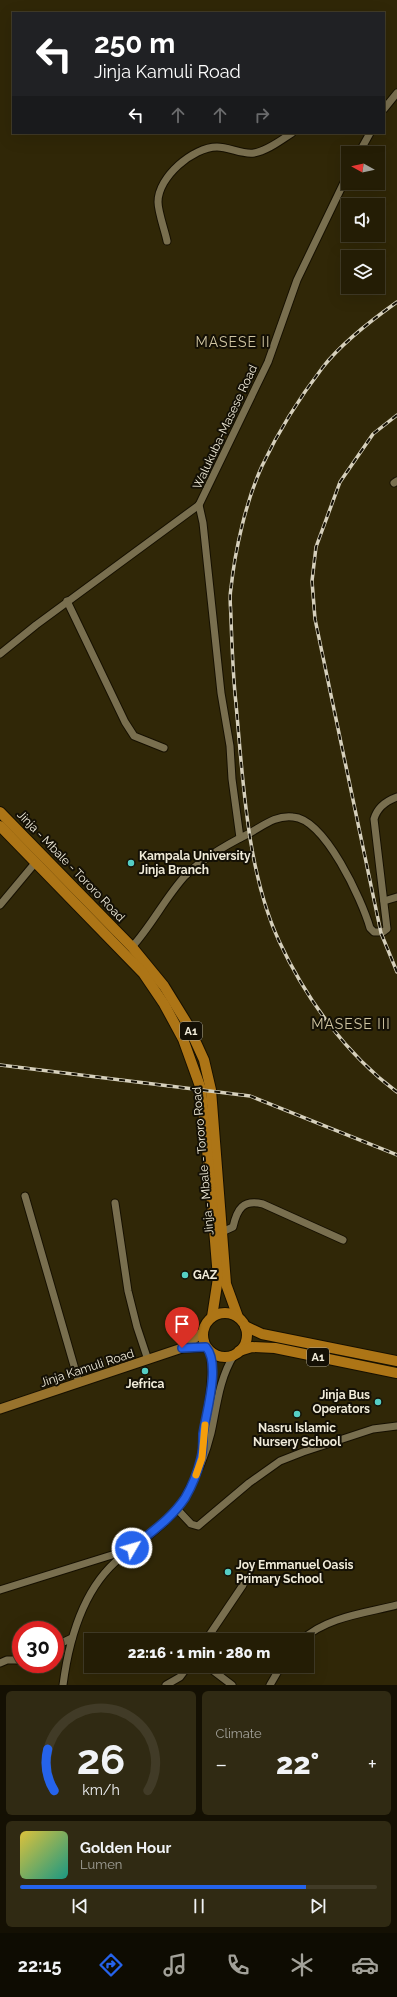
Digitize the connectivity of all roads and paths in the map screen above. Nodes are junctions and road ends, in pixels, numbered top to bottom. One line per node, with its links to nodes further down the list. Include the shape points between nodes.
1 (397, 93): 2 (street)
2 (385, 108)
3 (290, 134): 7 (street, via 253,153 217,147 206,149 186,159 173,171 158,203)
4 (369, 134): 5 (street)
5 (363, 146)
6 (341, 189): 8 (street, Walukuba-Masese Road, via 297,280 268,362)
7 (167, 241)
8 (199, 505): 9 (street, Walukuba-Masese Road); 15 (street, via 220,693 230,746)
9 (67, 601): 10 (street, Walukuba-Masese Road); 11 (street, via 134,736)
10 (0, 654)
11 (164, 748)
12 (397, 797): 18 (street, via 383,804 374,819)
13 (0, 812): 20 (highway, Jinja - Mbale - Tororo Road / A1)
14 (0, 826): 16 (highway, Jinja - Mbale - Tororo Road / A1)
15 (240, 838): 18 (street, via 281,817 304,820 314,827 335,855 361,902 370,928 379,933 387,929); 20 (street, via 202,862 185,877)
16 (35, 863): 19 (street); 25 (highway, Jinja - Mbale - Tororo Road / A1, via 143,974 164,1004 183,1040 200,1089 210,1180 218,1278)
17 (397, 897): 18 (street)
18 (384, 901)
19 (0, 905)
20 (132, 947): 23 (highway, Jinja - Mbale - Tororo Road / A1, via 174,1000 204,1060 211,1090)
21 (25, 1196): 35 (street)
22 (115, 1203): 32 (street, via 128,1291)
23 (222, 1232): 24 (street, via 234,1227 238,1211 253,1201); 26 (highway, Jinja - Mbale - Tororo Road / A1, via 226,1284)
24 (343, 1240)
25 (212, 1317): 26 (highway, via 225,1313); 28 (highway, A1, via 205,1324)
26 (238, 1317): 27 (highway, A1)
27 (244, 1326): 31 (highway, via 246,1340); 33 (highway, A1, via 262,1334)
28 (203, 1332): 29 (main road, Jinja Kamuli Road); 30 (highway, via 203,1340)
29 (182, 1348): 30 (main road, Jinja Kamuli Road); 32 (main road, Jinja Kamuli Road)
30 (208, 1349): 31 (highway, A1, via 221,1356); 38 (street, via 212,1382)
31 (236, 1353): 34 (highway, A1, via 252,1347 275,1348); 38 (street, via 225,1369)
32 (148, 1360): 35 (main road, Jinja Kamuli Road)
33 (397, 1361)
34 (397, 1373)
35 (79, 1383): 36 (main road, Jinja Kamuli Road)
36 (0, 1409)
37 (397, 1426): 39 (street, via 373,1429 280,1461 249,1483 198,1526 191,1524)
38 (202, 1458): 39 (street, via 192,1484)
39 (177, 1509): 40 (street, via 156,1531)
40 (132, 1548): 42 (street); 46 (street, via 106,1571 96,1585 87,1600)
41 (243, 1585): 44 (street)
42 (0, 1590)
43 (397, 1605): 45 (street, via 355,1615)
44 (211, 1633)
45 (313, 1633)
46 (72, 1638): 47 (street); 53 (street)
47 (64, 1642)
48 (12, 1660): 49 (street)
49 (0, 1663)
50 (183, 1673): 54 (street)
51 (216, 1673): 55 (street)
52 (277, 1673): 56 (street)
53 (63, 1685)
54 (166, 1685)
55 (232, 1685)
56 (270, 1685)

